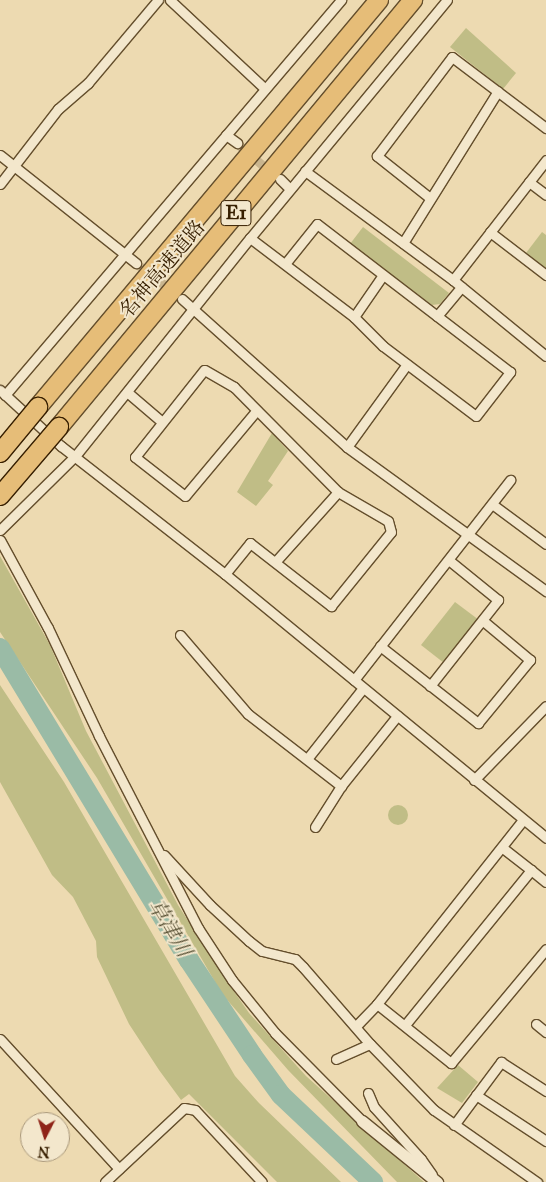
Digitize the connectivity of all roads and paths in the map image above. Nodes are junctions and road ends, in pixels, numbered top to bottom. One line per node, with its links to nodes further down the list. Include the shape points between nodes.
1 (158, 0): 14 (street, via 88,82 58,109)
2 (170, 0): 7 (street)
3 (341, 0): 7 (street)
4 (379, 0): 43 (highway, 名神高速道路 / E1, bridge)
5 (413, 0): 47 (highway, 名神高速道路 / E1, bridge)
6 (446, 0): 15 (street)
7 (265, 88): 10 (street)
8 (498, 91): 9 (street); 21 (street); 21 (street, via 452,57 377,156)
9 (546, 128)
10 (226, 135): 11 (street); 25 (street)
11 (236, 143)
12 (0, 155): 14 (street)
13 (546, 160): 17 (street)
14 (14, 165): 18 (street); 25 (street)
15 (305, 171): 19 (street); 24 (street)
16 (280, 179): 19 (street)
17 (529, 182): 20 (street); 22 (street)
18 (0, 184)
19 (290, 189): 23 (street)
20 (546, 195)
21 (430, 198): 24 (street)
22 (490, 232): 29 (street); 30 (street)
23 (250, 238): 27 (street); 33 (street)
24 (403, 243): 30 (street)
25 (126, 254): 26 (street); 38 (street)
26 (136, 262)
27 (285, 264): 28 (street, via 317,224); 35 (street)
28 (383, 275): 34 (street); 35 (street)
29 (546, 275)
30 (453, 280): 31 (street)
31 (461, 287): 34 (street); 36 (street)
32 (182, 299): 33 (street)
33 (193, 307): 39 (street); 42 (street)
34 (437, 316): 37 (street, via 510,372 476,416)
35 (354, 317): 37 (street)
36 (546, 356)
37 (407, 364): 42 (street)
38 (2, 392): 44 (street, via 61,446)
39 (127, 392): 41 (street); 44 (street)
40 (256, 411): 41 (street, via 234,388 204,370); 41 (street, via 185,496 135,457); 46 (street)
41 (161, 422)
42 (347, 448): 50 (street)
43 (0, 453)
44 (76, 455): 49 (street); 55 (street)
45 (510, 480): 48 (street)
46 (338, 492): 53 (street); 53 (street, via 388,521 391,528 331,606)
47 (0, 496)
48 (492, 504): 50 (street); 52 (street)
49 (0, 530)
50 (469, 536): 54 (street); 56 (street)
51 (0, 540): 71 (street, via 48,628)
52 (546, 544)
53 (276, 561): 55 (street, via 250,543)
54 (450, 561): 57 (street, via 498,600); 59 (street)
55 (225, 574): 60 (street)
56 (546, 592)
57 (482, 620): 61 (street); 61 (street, via 530,660 478,723)
58 (180, 635): 65 (street, via 248,714)
59 (380, 646): 60 (street); 61 (street)
60 (354, 680): 62 (street)
61 (430, 686)
62 (363, 688): 64 (street); 65 (street)
63 (546, 706): 66 (street)
64 (397, 716): 66 (street); 67 (street)
65 (307, 759): 67 (street)
66 (474, 780): 68 (street)
67 (341, 786): 69 (street)
68 (523, 820): 70 (street); 72 (street)
69 (315, 827)
70 (546, 838)
71 (156, 846): 79 (street, via 234,930 262,951 295,959); 87 (street, via 198,928 232,980 274,1033)
72 (503, 848): 73 (street); 76 (street)
73 (531, 870): 74 (street); 78 (street)
74 (546, 882)
75 (546, 949): 78 (street, via 456,1061 451,1063)
76 (377, 1004): 78 (street); 79 (street)
77 (536, 1024): 80 (street)
78 (404, 1025)
79 (356, 1026): 82 (street)
80 (546, 1032)
81 (0, 1039): 90 (street)
82 (370, 1044): 83 (street); 88 (street, via 428,1104)
83 (336, 1059)
84 (546, 1091): 86 (street, via 501,1062)
85 (368, 1093): 91 (street, via 374,1107 421,1159)
86 (476, 1094): 88 (street); 89 (street)
87 (362, 1121): 91 (street)
88 (454, 1125): 94 (street)
89 (546, 1141)
90 (118, 1169): 92 (street); 93 (street, via 184,1108 195,1110)
91 (435, 1181)
92 (105, 1182)
93 (262, 1182)
94 (536, 1182)

